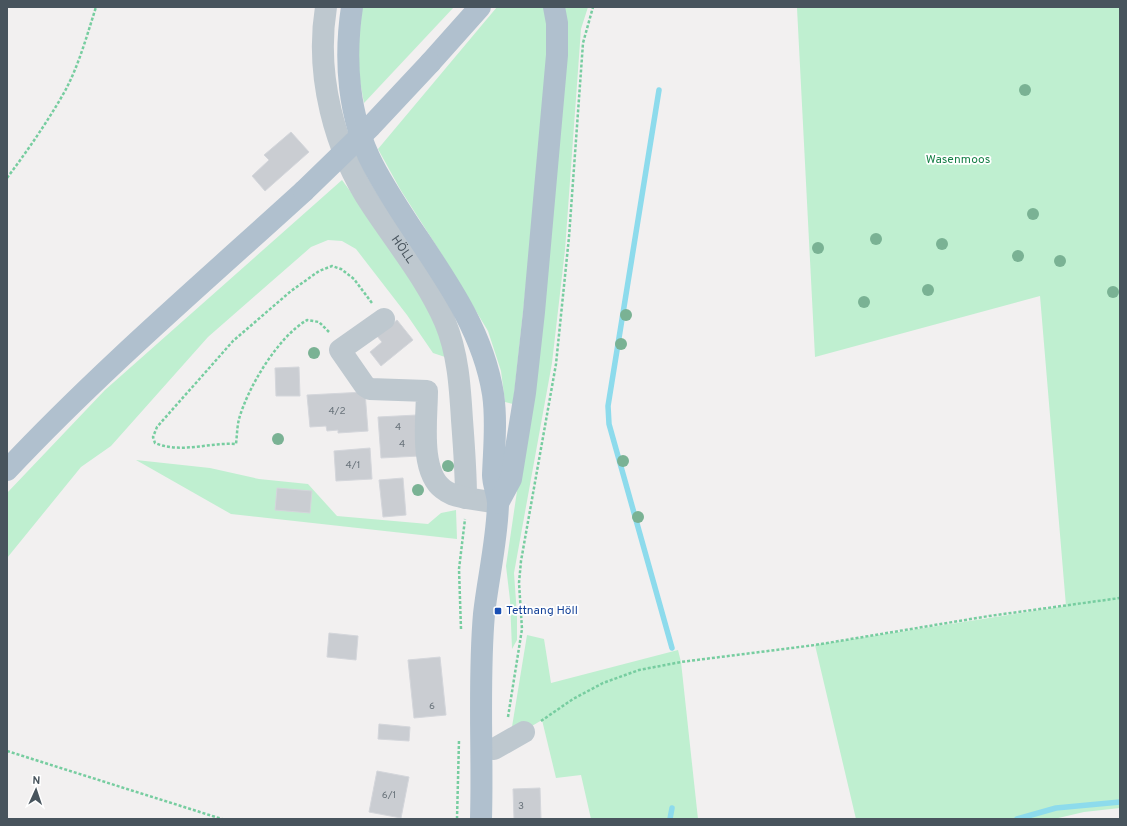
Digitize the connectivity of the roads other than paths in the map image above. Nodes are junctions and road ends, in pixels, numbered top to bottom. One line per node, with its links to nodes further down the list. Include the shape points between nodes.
1 (326, 7): 7 (lane, HÖLL, via 323,41 327,90 330,112 345,156 371,205 433,300 445,322 452,344 459,384)
2 (352, 7): 8 (main road, via 348,42 349,76 359,131 373,165 394,202 472,325 493,394 496,430 493,478)
3 (480, 7): 6 (main road, bridge, via 371,126 100,378)
4 (554, 7): 8 (main road, via 557,55 525,393 511,479)
5 (384, 318): 7 (lane, via 340,350 365,386 370,389 427,391 427,462 432,478 451,494)
6 (7, 470)
7 (466, 498): 8 (lane)
8 (498, 503): 10 (main road, via 484,614)
9 (524, 732): 10 (lane, via 494,749)
10 (482, 748): 11 (main road)
11 (481, 819)

